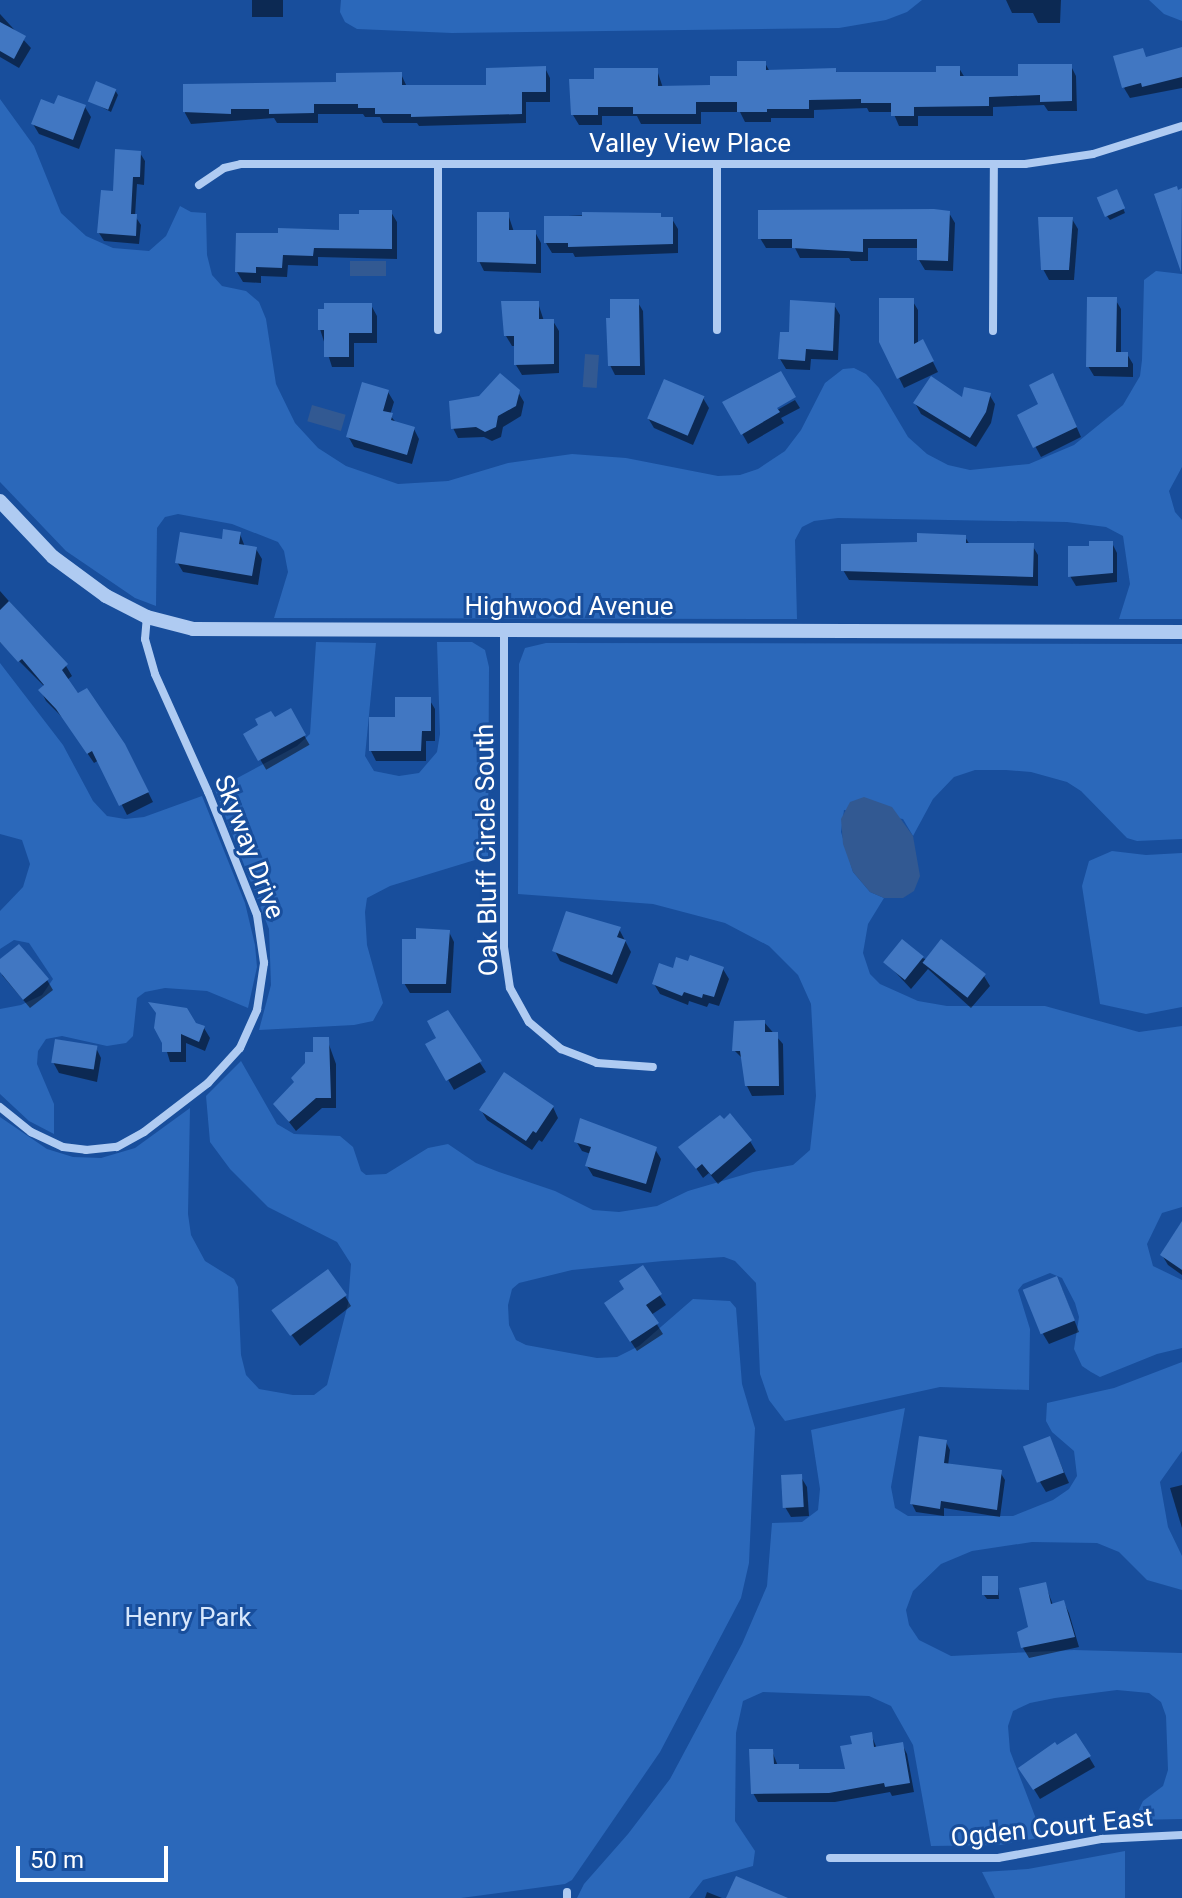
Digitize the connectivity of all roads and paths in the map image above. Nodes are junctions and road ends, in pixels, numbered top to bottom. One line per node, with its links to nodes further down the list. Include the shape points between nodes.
1 (1182, 126): 4 (street, Valley View Place, via 1082,156)
2 (438, 164): 3 (street, Valley View Place); 5 (street, Valley View Place, via 241,164); 6 (street)
3 (717, 164): 4 (street, Valley View Place); 7 (street)
4 (994, 164): 8 (street)
5 (199, 185)
6 (438, 330)
7 (717, 330)
8 (993, 331)
9 (0, 501): 10 (street, Highwood Avenue, via 62,565)
10 (147, 617): 11 (street, Highwood Avenue, via 213,630); 14 (street, Skyway Drive, via 145,639 155,674 257,915 264,963 257,1010 240,1048 208,1083 117,1147 63,1147 31,1132)
11 (504, 631): 12 (street, Highwood Avenue); 13 (street, Oak Bluff Circle South, via 504,947 510,988 529,1022 561,1049 597,1063)
12 (1182, 632)
13 (653, 1067)
14 (0, 1107)
15 (1182, 1835): 16 (street, Ogden Court East, via 1102,1839 998,1858)
16 (830, 1858)

